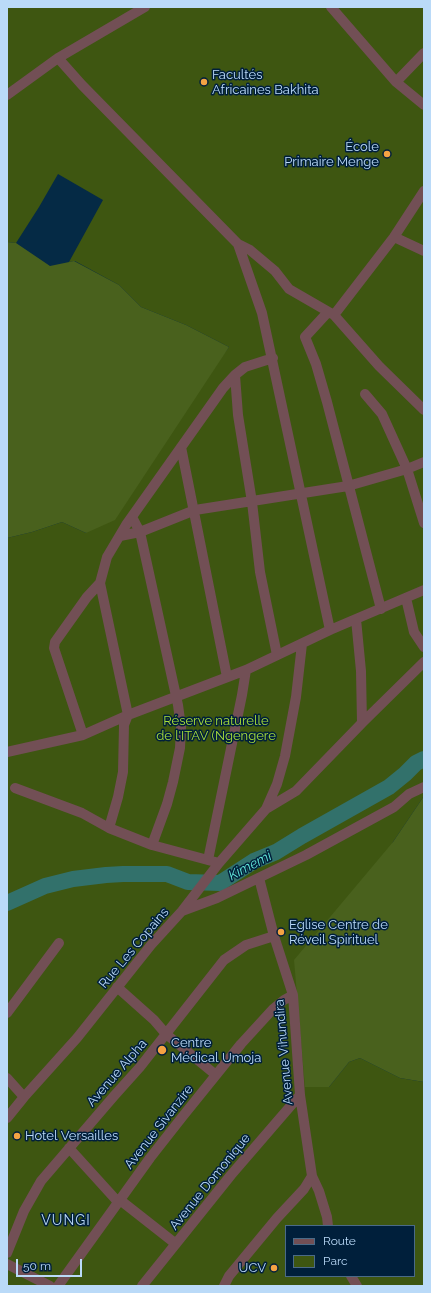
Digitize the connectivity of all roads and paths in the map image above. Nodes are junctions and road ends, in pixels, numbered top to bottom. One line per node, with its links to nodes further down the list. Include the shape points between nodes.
1 (145, 7): 4 (street)
2 (331, 7): 5 (street)
3 (424, 53): 5 (street)
4 (58, 58): 6 (street); 10 (street)
5 (396, 82): 7 (street)
6 (7, 95)
7 (424, 105)
8 (424, 191): 9 (street)
9 (394, 237): 11 (street); 12 (street)
10 (238, 244): 12 (street, via 250,250 275,271 289,289); 13 (street, via 262,313)
11 (424, 251)
12 (331, 314): 16 (street); 20 (street, via 305,337 320,376)
13 (273, 358): 14 (street, via 245,368); 21 (street)
14 (235, 375): 17 (street); 22 (street, via 238,414)
15 (365, 394): 19 (street, via 382,414)
16 (424, 410)
17 (181, 447): 23 (street); 24 (street)
18 (424, 462): 19 (street)
19 (407, 469): 20 (street); 25 (street)
20 (348, 486): 21 (street); 31 (street)
21 (301, 493): 22 (street); 33 (street)
22 (252, 502): 23 (street); 36 (street, via 260,572)
23 (195, 510): 26 (street); 39 (street)
24 (132, 516): 26 (street); 27 (street)
25 (424, 523)
26 (140, 532): 27 (street); 40 (street)
27 (120, 536): 28 (street, via 107,556)
28 (100, 583): 41 (street); 43 (street, via 86,597 54,642)
29 (424, 590): 30 (street)
30 (406, 598): 31 (street); 35 (street, via 414,632)
31 (381, 609): 32 (street)
32 (356, 619): 33 (street); 42 (street)
33 (330, 630): 34 (street)
34 (302, 644): 36 (street); 47 (street, via 296,697 285,756)
35 (424, 647)
36 (277, 655): 38 (street)
37 (424, 662): 42 (street)
38 (246, 670): 39 (street); 50 (street)
39 (227, 676): 40 (street)
40 (177, 697): 41 (street); 49 (street, via 181,727 180,748 167,804)
41 (128, 715): 43 (street); 48 (street, via 124,725 123,772)
42 (362, 723): 47 (street, via 296,791)
43 (83, 735): 44 (street)
44 (9, 752)
45 (424, 787): 52 (street, Rue Les Copains, via 409,794 394,807)
46 (14, 788): 48 (street, via 82,813)
47 (266, 809): 51 (street)
48 (109, 828): 49 (street)
49 (152, 845): 50 (street)
50 (208, 860): 51 (street)
51 (219, 863): 53 (street)
52 (259, 878): 53 (street, Rue Les Copains); 54 (street, Avenue Vihundira)
53 (182, 911): 56 (street, Rue Les Copains)
54 (274, 936): 57 (street, Avenue Vihundira); 59 (street, Avenue Alpha, via 246,945 224,960)
55 (59, 943): 58 (street)
56 (117, 987): 59 (street); 63 (street, Rue Les Copains, via 77,1038)
57 (293, 995): 60 (street, Avenue Sivanzire, via 273,1009); 62 (street, Avenue Vihundira)
58 (7, 1013)
59 (166, 1034): 60 (street); 65 (street, Avenue Alpha)
60 (216, 1075): 67 (street, Avenue Sivanzire)
61 (7, 1078): 63 (street)
62 (300, 1095): 66 (street, Avenue Vihundira); 69 (street, Avenue Domonique)
63 (24, 1097): 64 (street, Rue Les Copains)
64 (7, 1118)
65 (69, 1148): 67 (street); 70 (street, Avenue Alpha, via 41,1181 24,1211)
66 (312, 1176): 68 (street, Avenue Vihundira, via 319,1191); 76 (street)
67 (119, 1201): 69 (street); 74 (street, Avenue Sivanzire)
68 (328, 1225)
69 (176, 1244): 75 (street, Avenue Domonique)
70 (7, 1253)
71 (7, 1264): 73 (street)
72 (352, 1277): 77 (street)
73 (50, 1286)
74 (58, 1286)
75 (142, 1286)
76 (224, 1286)
77 (357, 1286)

